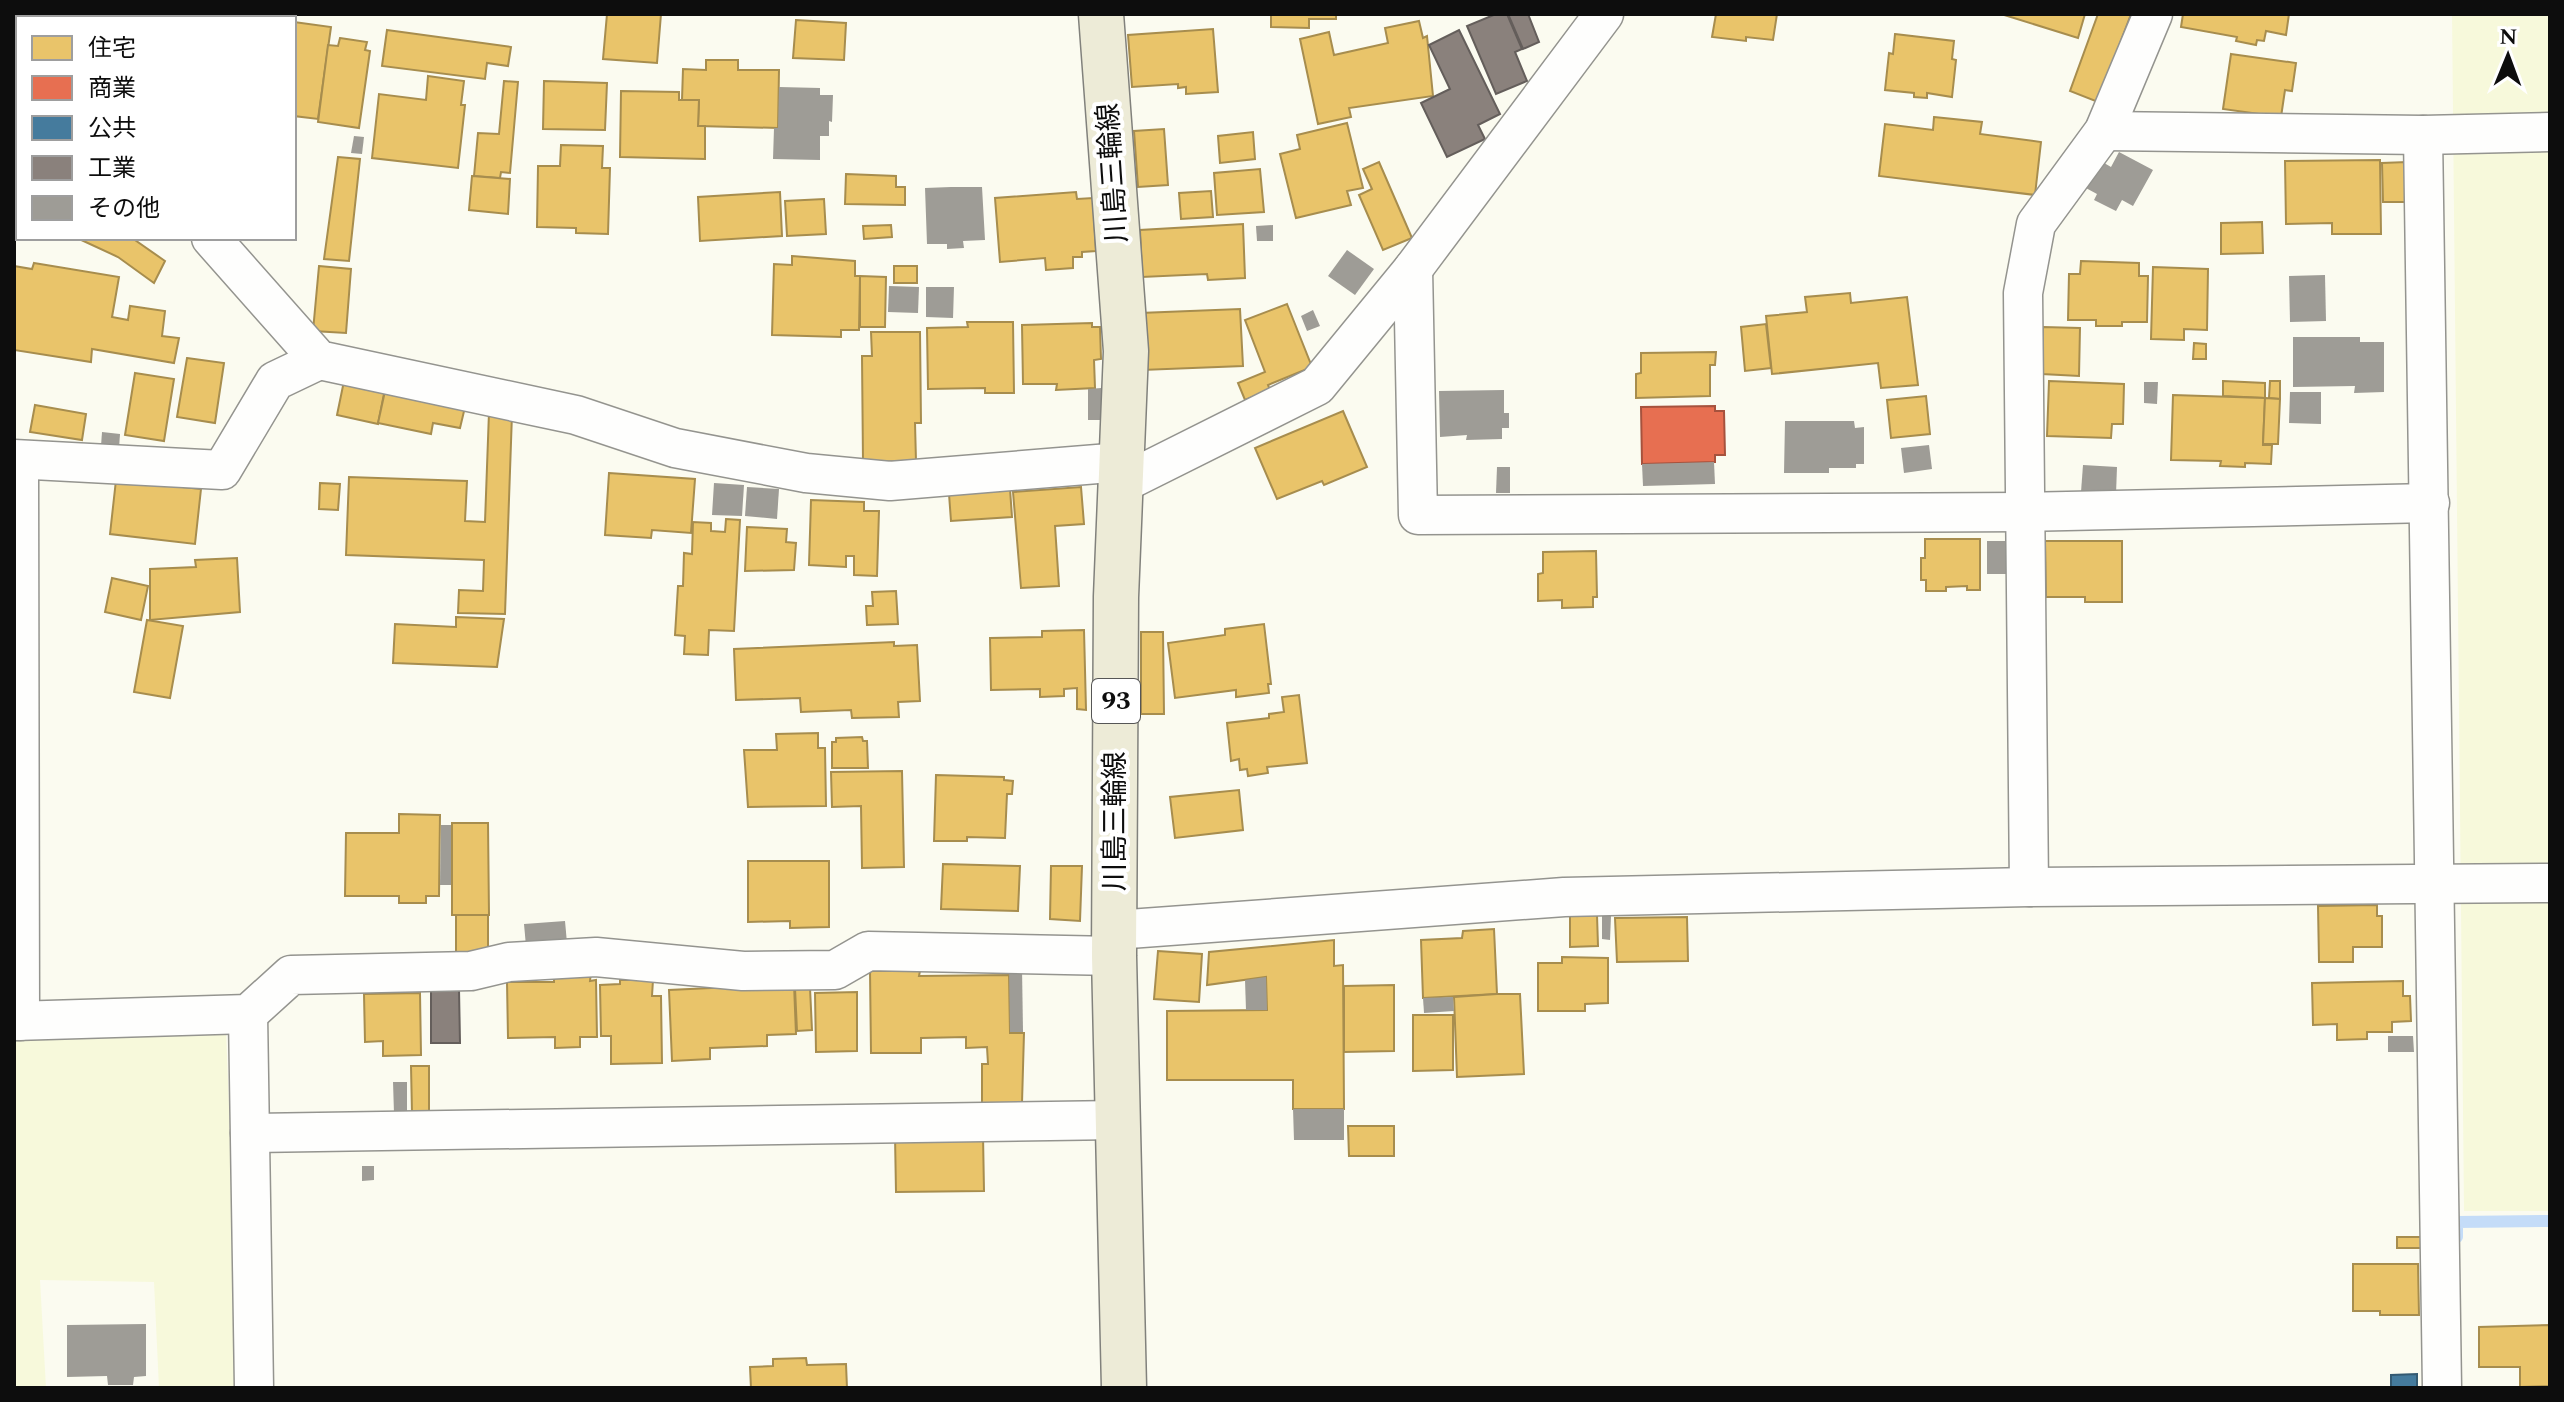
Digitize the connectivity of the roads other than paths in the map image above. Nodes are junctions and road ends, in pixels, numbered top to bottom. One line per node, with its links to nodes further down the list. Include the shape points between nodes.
1 (1101, 14): 11 (main road, 川島三輪線 / 93, via 1126,351)
2 (1604, 14): 8 (street)
3 (2153, 14): 4 (street)
4 (2104, 131): 6 (street); 13 (street, via 2036,224 2023,293)
5 (2550, 132): 6 (street)
6 (2423, 135): 12 (street)
7 (213, 240): 9 (street)
8 (1413, 269): 11 (street, via 1317,386); 13 (street, via 1418,515)
9 (319, 360): 10 (street, via 275,381 222,470); 11 (street, via 576,415 675,448 806,473 890,481)
10 (16, 460): 19 (street)
11 (1121, 473): 17 (main road, 川島三輪線 / 93)
12 (2430, 503): 13 (street); 15 (street)
13 (2025, 512): 16 (street)
14 (2550, 883): 15 (street)
15 (2433, 885): 16 (street); 24 (street)
16 (2029, 887): 17 (street, via 1564,897)
17 (1114, 943): 18 (street, via 868,951 835,970 758,971 596,957 509,962 471,971 291,975); 20 (main road, 川島三輪線 / 93)
18 (248, 1014): 19 (street); 21 (street)
19 (17, 1021)
20 (1118, 1120): 21 (street); 23 (main road, 川島三輪線 / 93)
21 (250, 1133): 22 (street)
22 (254, 1388)
23 (1124, 1388)
24 (2442, 1388)

